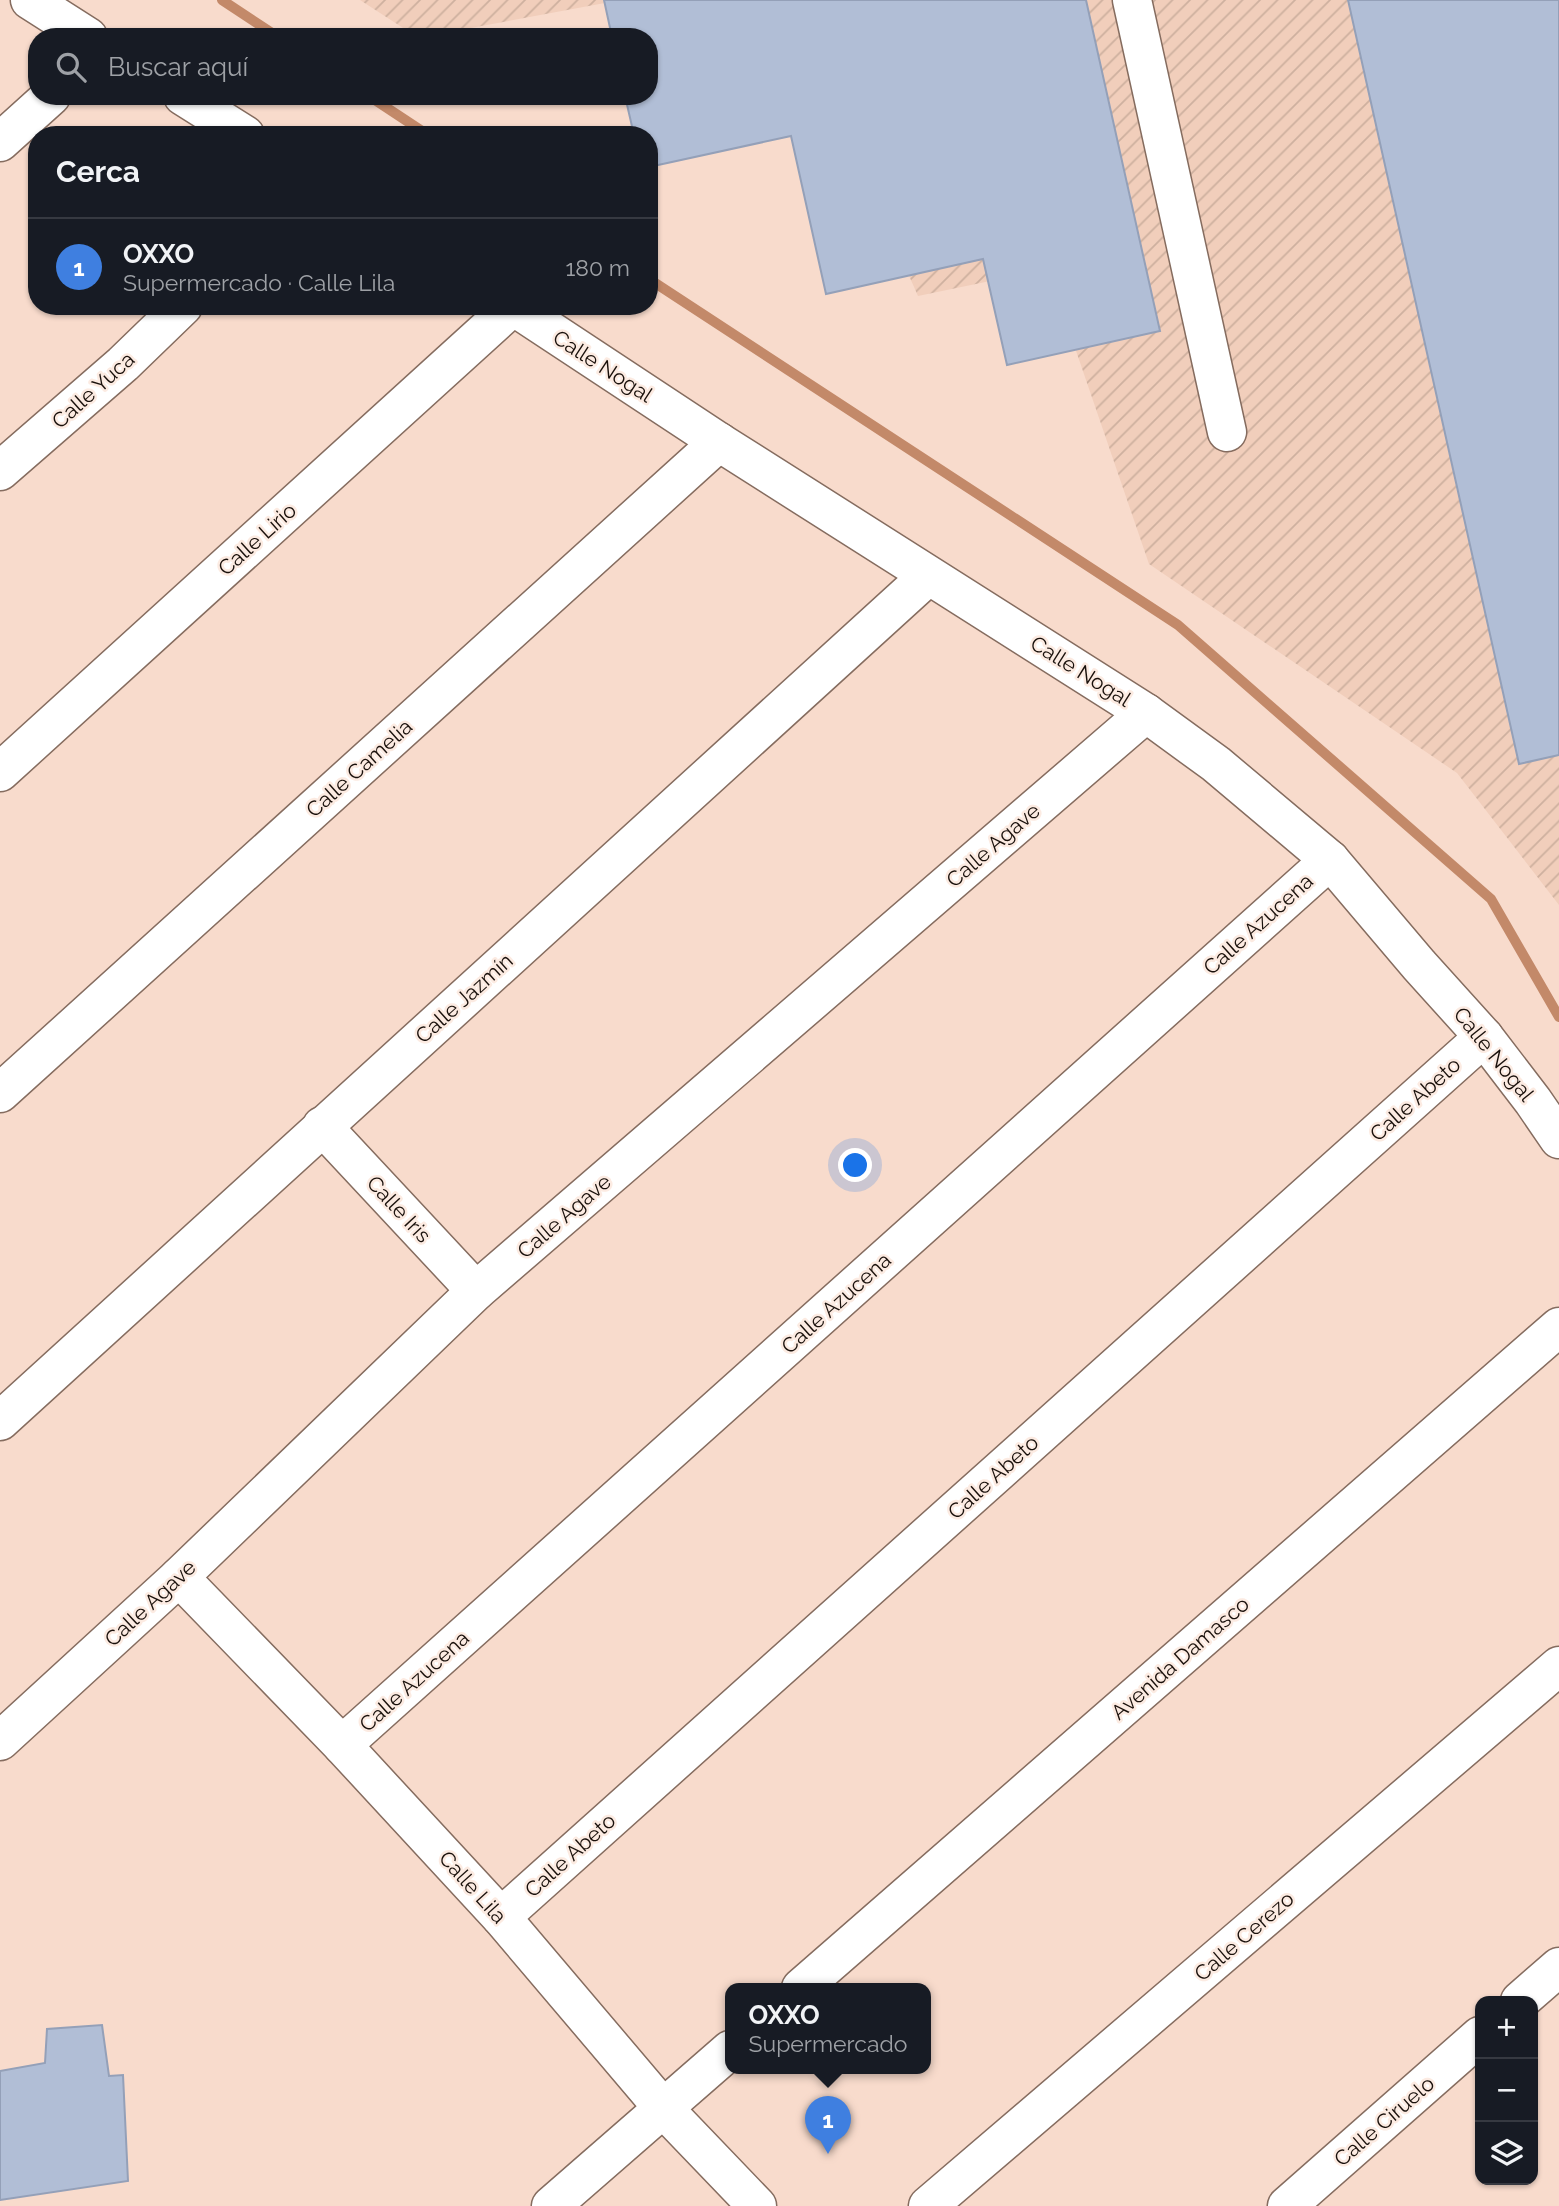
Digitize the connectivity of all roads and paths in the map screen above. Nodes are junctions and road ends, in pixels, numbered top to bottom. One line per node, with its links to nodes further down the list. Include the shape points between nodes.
1 (30, 0): 3 (street)
2 (1132, 0): 11 (street)
3 (74, 28)
4 (41, 105): 7 (street)
5 (197, 105): 6 (street)
6 (230, 126)
7 (0, 142)
8 (174, 315): 13 (street, Calle Yuca)
9 (503, 315): 16 (street, Calle Lirio)
10 (527, 315): 12 (street, Calle Nogal)
11 (1227, 432)
12 (719, 442): 14 (street, Calle Nogal); 19 (street, Calle Camelia)
13 (0, 471)
14 (929, 576): 15 (street, Calle Nogal); 20 (street, Calle Jazmín)
15 (1146, 713): 17 (street, Calle Nogal, via 1216,764); 22 (street, Calle Agave)
16 (0, 772)
17 (1330, 860): 18 (street, Calle Nogal); 28 (street, Calle Azucena)
18 (1484, 1037): 21 (street, Calle Nogal); 29 (street, Calle Abeto)
19 (0, 1093)
20 (323, 1126): 22 (street, Calle Iris); 24 (street, Calle Jazmín)
21 (1559, 1139)
22 (477, 1292): 25 (street, Calle Agave)
23 (1559, 1328): 31 (street, Avenida Damasco)
24 (0, 1420)
25 (179, 1577): 27 (street, Calle Agave); 28 (street, Calle Lila)
26 (1559, 1666): 38 (street, Calle Cerezo)
27 (0, 1741)
28 (342, 1745): 29 (street, Calle Lila)
29 (501, 1917): 35 (street, Calle Lila)
30 (1559, 1967): 32 (street)
31 (807, 1983)
32 (1526, 1996)
33 (1475, 2040): 39 (street, Calle Ciruelo)
34 (725, 2054): 35 (street)
35 (663, 2108): 36 (street); 37 (street, Calle Lila)
36 (551, 2206)
37 (757, 2206)
38 (928, 2206)
39 (1287, 2206)

